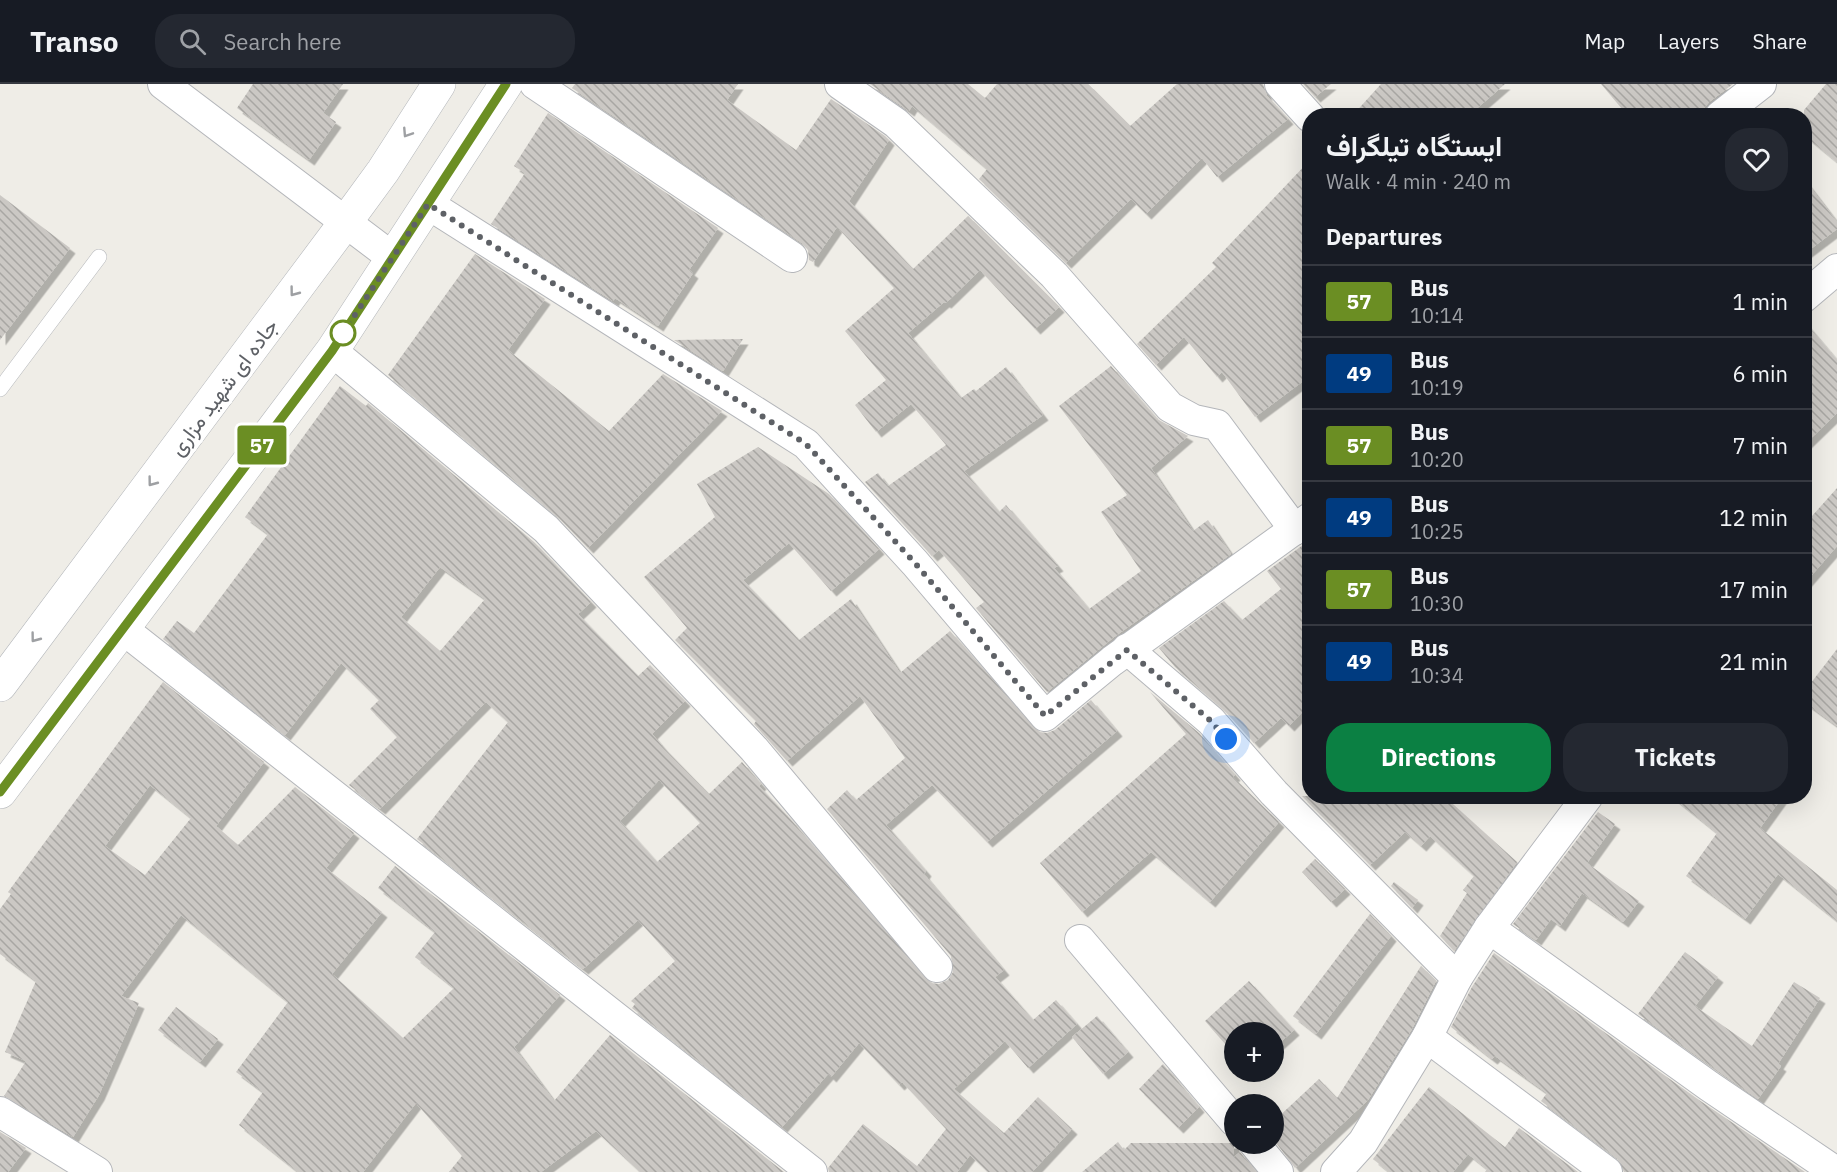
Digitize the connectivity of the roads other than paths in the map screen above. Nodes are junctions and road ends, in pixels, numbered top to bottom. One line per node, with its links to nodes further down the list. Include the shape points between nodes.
1 (163, 84): 11 (street)
2 (439, 84): 11 (main road, جاده ای شهید مزاری, one-way to 11)
3 (506, 84): 10 (main road)
4 (535, 84): 13 (street)
5 (840, 84): 19 (street, via 896,123 1054,275 1170,407 1194,420 1217,425)
6 (1280, 84): 8 (street)
7 (1761, 84): 9 (street)
8 (1302, 108)
9 (1730, 108)
10 (428, 204): 14 (main road); 21 (street, via 806,444 915,563 1045,716)
11 (345, 223): 14 (street); 22 (main road, جاده ای شهید مزاری, one-way to 22)
12 (99, 257): 18 (lane)
13 (792, 257)
14 (393, 258): 17 (main road)
15 (1837, 268): 16 (street)
16 (1812, 290)
17 (332, 351): 20 (main road); 27 (street, via 546,529 754,749)
18 (0, 388)
19 (1302, 524): 21 (street)
20 (124, 630): 23 (main road); 34 (street)
21 (1127, 650): 28 (street, via 1211,721 1274,793)
22 (0, 685)
23 (0, 792)
24 (1582, 804): 25 (street)
25 (1489, 928): 28 (street); 38 (street)
26 (1080, 940): 30 (street)
27 (936, 967)
28 (1457, 978): 29 (street)
29 (1427, 1037): 36 (street, via 1363,1142); 37 (street)
30 (1224, 1109)
31 (0, 1112): 33 (street)
32 (1263, 1154): 35 (street)
33 (97, 1172)
34 (812, 1172)
35 (1278, 1172)
36 (1336, 1172)
37 (1606, 1172)
38 (1836, 1172)

